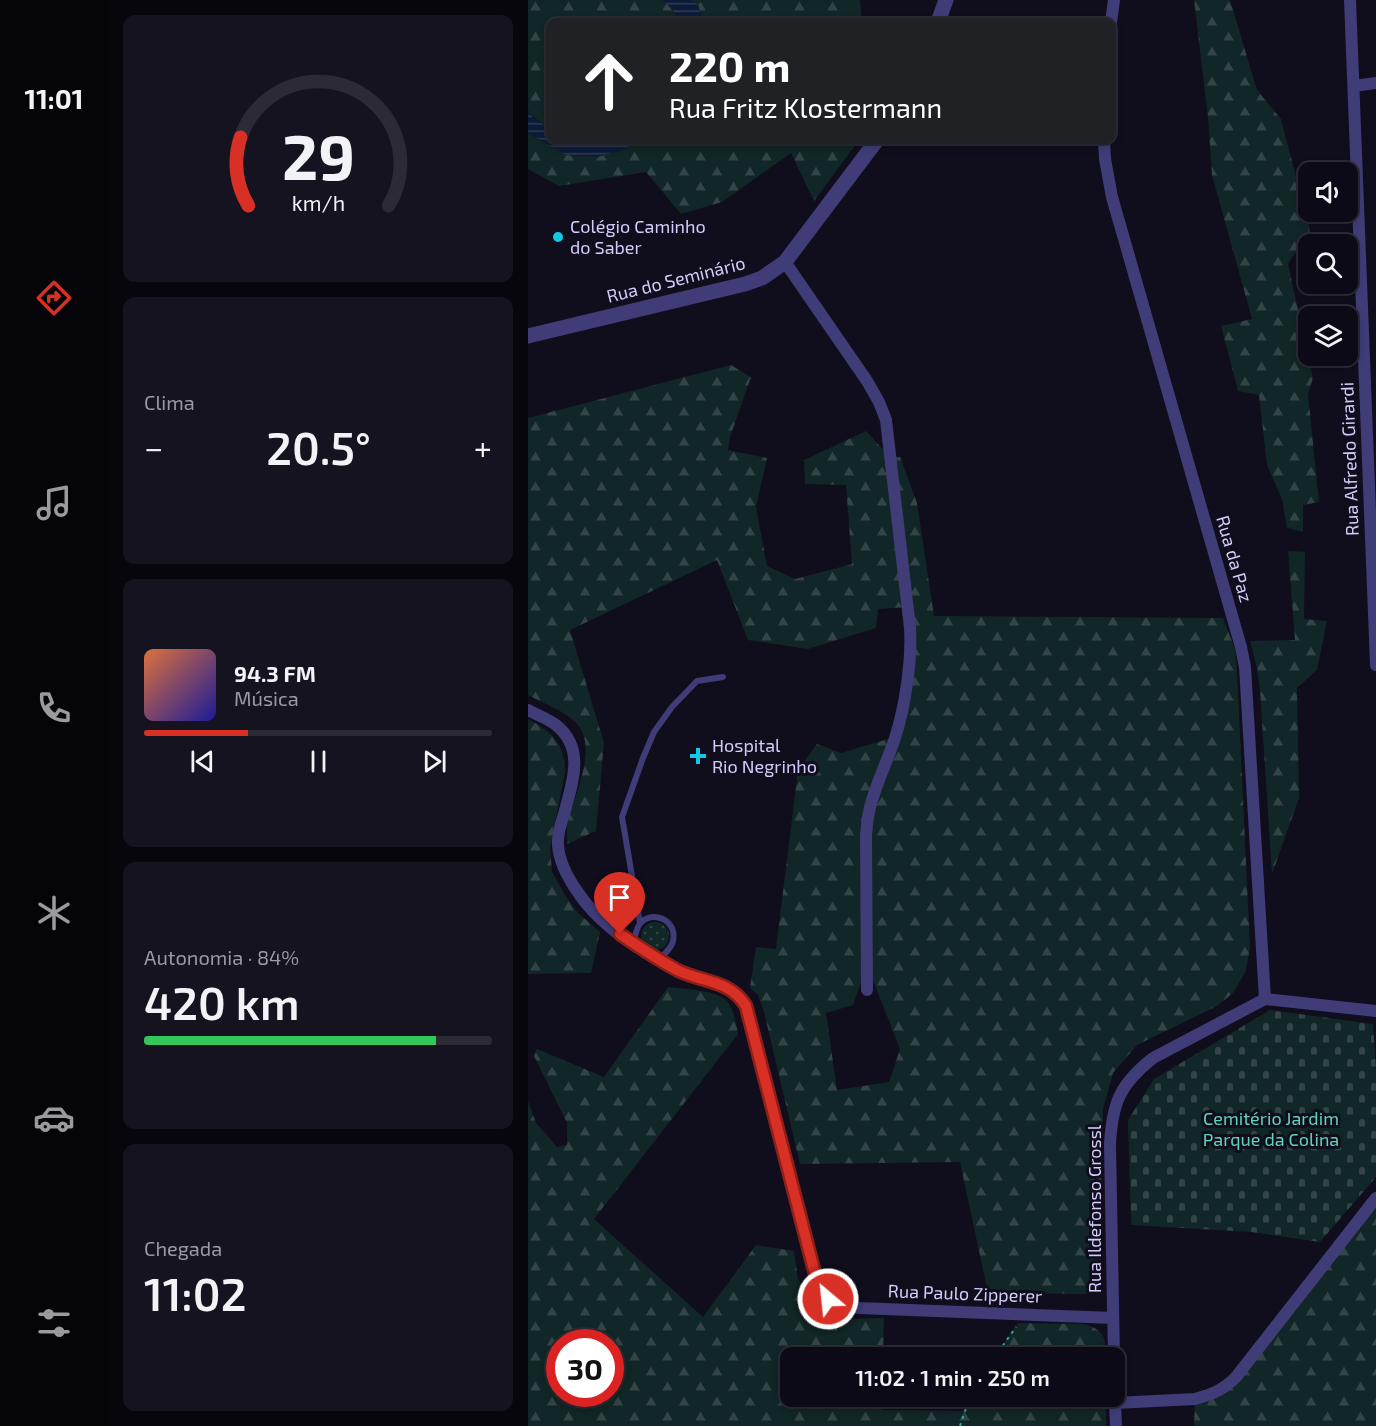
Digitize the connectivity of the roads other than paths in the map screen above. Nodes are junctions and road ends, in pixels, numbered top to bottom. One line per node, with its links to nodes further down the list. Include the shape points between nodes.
1 (946, 0): 4 (street)
2 (1114, 0): 5 (street)
3 (1350, 0): 7 (street, Rua Alfredo Girardi)
4 (939, 18)
5 (1112, 18)
6 (1376, 83): 7 (street)
7 (1354, 86): 12 (street, Rua Alfredo Girardi)
8 (874, 144): 10 (street, Rua do Seminário)
9 (1104, 144): 19 (street, Rua da Paz, via 1112,197 1241,647 1247,689)
10 (785, 262): 11 (street, Rua do Seminário, via 745,284); 18 (street, via 867,381 886,420 910,628 901,715 868,813)
11 (528, 336)
12 (1376, 665)
13 (723, 676): 15 (lane, via 698,681 654,732 622,817)
14 (528, 710): 16 (street, via 556,725 568,738 575,757 558,835 567,873 592,911)
15 (640, 923): 16 (lane); 17 (lane, via 657,917 672,927 674,940)
16 (633, 943): 17 (street)
17 (659, 960): 22 (street, Rua Paulo Zipperer, via 732,990 746,1006 819,1288 828,1299 859,1308)
18 (867, 990)
19 (1265, 999): 20 (street); 22 (street, Rua Ildefonso Grossl, via 1153,1058 1138,1070 1118,1097 1110,1145)
20 (1376, 1011)
21 (1376, 1198): 24 (street, via 1225,1388 1195,1399)
22 (1113, 1318): 23 (street, Rua Ildefonso Grossl)
23 (1114, 1347)
24 (1125, 1402)
25 (1115, 1407): 26 (street)
26 (1116, 1426)

